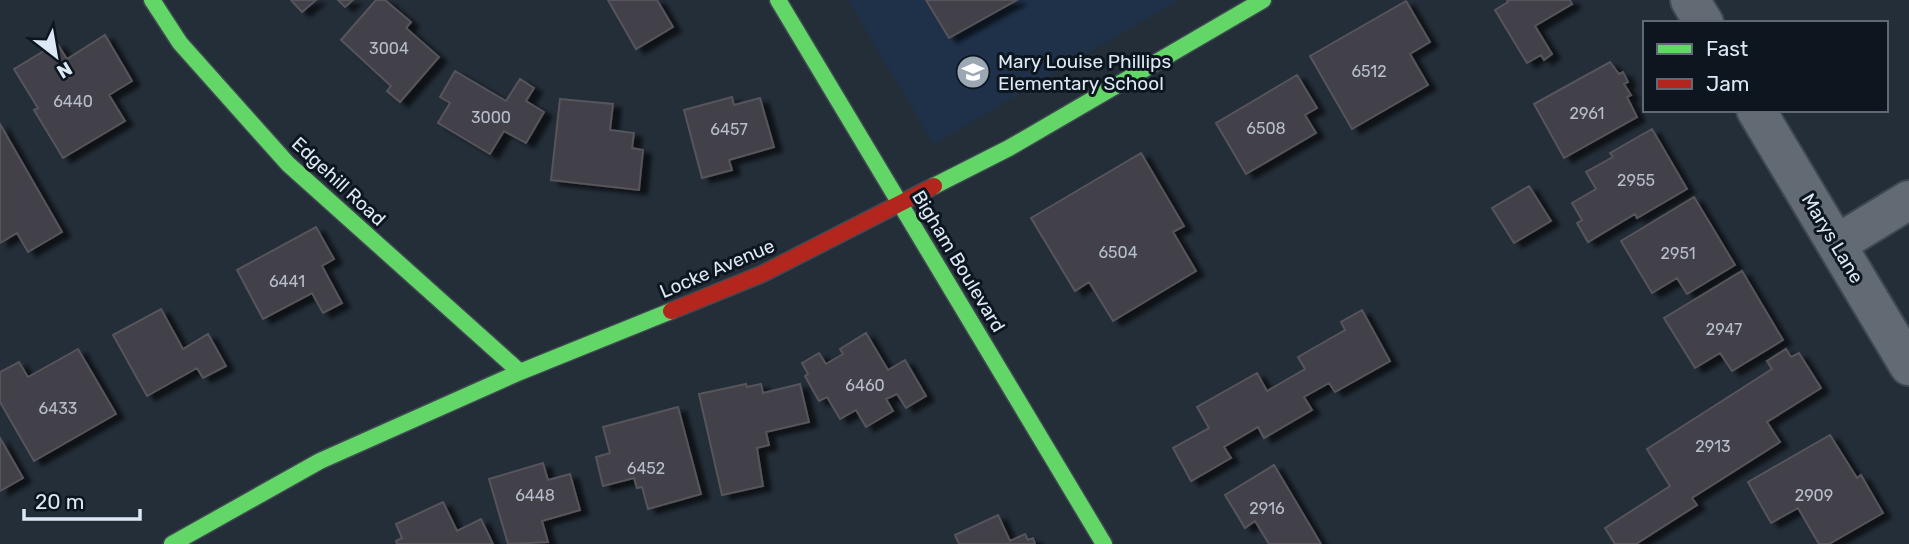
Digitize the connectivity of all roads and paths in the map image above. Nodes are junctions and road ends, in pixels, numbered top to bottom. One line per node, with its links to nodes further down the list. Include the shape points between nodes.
1 (152, 0): 11 (street, Edgehill Road, via 180,43 288,164)
2 (778, 0): 8 (street, Bigham Boulevard)
3 (1263, 0): 8 (street, Locke Avenue, via 1009,148)
4 (1690, 0): 5 (street)
5 (1703, 21)
6 (1757, 112): 9 (street, Marys Lane)
7 (1909, 200): 9 (street)
8 (900, 204): 11 (street, Locke Avenue, via 762,274); 13 (street, Bigham Boulevard)
9 (1837, 244): 10 (street, Marys Lane)
10 (1909, 366)
11 (520, 372): 12 (street, Locke Avenue, via 320,461)
12 (173, 544)
13 (1104, 544)

